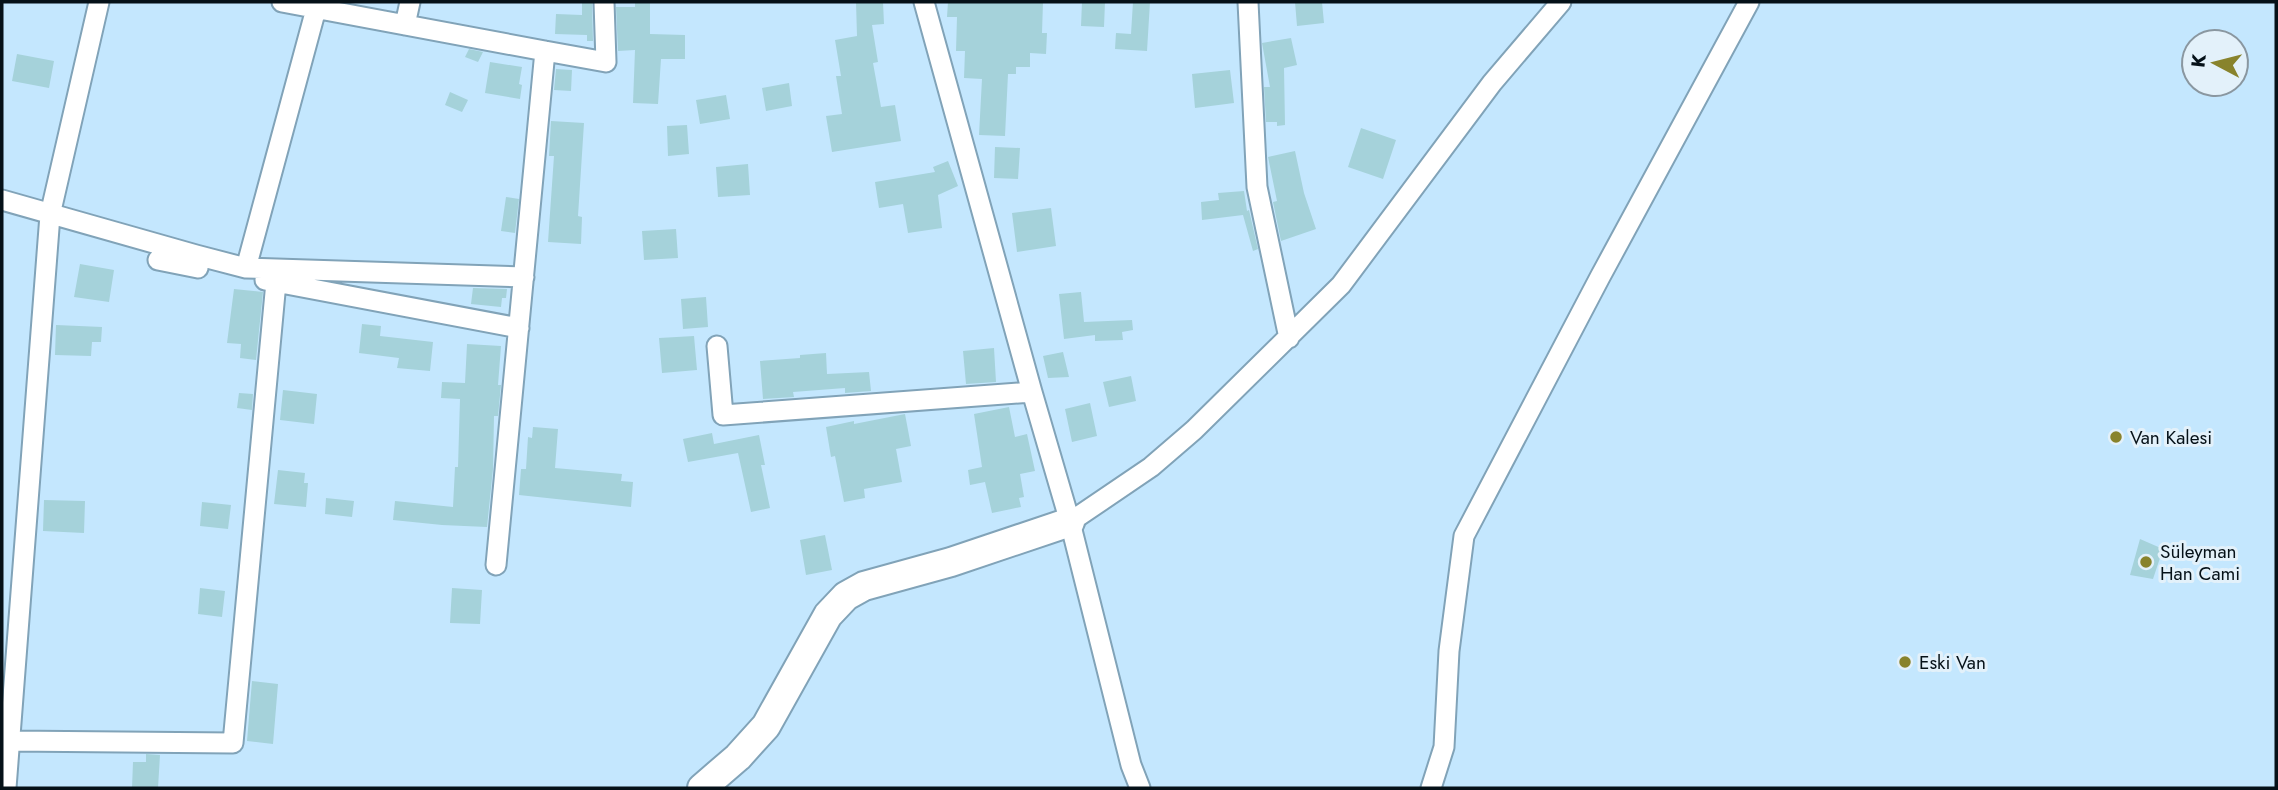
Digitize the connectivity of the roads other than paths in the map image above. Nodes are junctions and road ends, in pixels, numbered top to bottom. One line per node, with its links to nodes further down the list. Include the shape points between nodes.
1 (99, 2): 13 (street)
2 (282, 2): 9 (street)
3 (410, 2): 10 (street)
4 (604, 2): 11 (street, via 606,62)
5 (924, 2): 21 (street)
6 (1248, 2): 19 (street, via 1257,187)
7 (1561, 2): 19 (street, via 1492,83 1341,285)
8 (1749, 2): 28 (street, via 1464,536 1449,651 1444,747)
9 (316, 9): 10 (street); 15 (street)
10 (405, 25): 11 (street)
11 (545, 51): 16 (street)
12 (2, 200): 13 (street)
13 (50, 215): 15 (street); 24 (street)
14 (158, 260): 17 (street)
15 (246, 268): 16 (street)
16 (524, 277): 18 (street)
17 (276, 282): 18 (street); 24 (street, via 233,743)
18 (519, 328): 23 (street)
19 (1289, 338): 22 (street, via 1151,467)
20 (717, 346): 21 (street, via 723,415)
21 (1032, 392): 22 (street)
22 (1070, 522): 26 (street, via 864,586 846,596 828,615 766,726); 27 (street)
23 (496, 565)
24 (10, 741): 25 (street)
25 (6, 788)
26 (702, 788)
27 (1140, 788)
28 (1431, 788)

